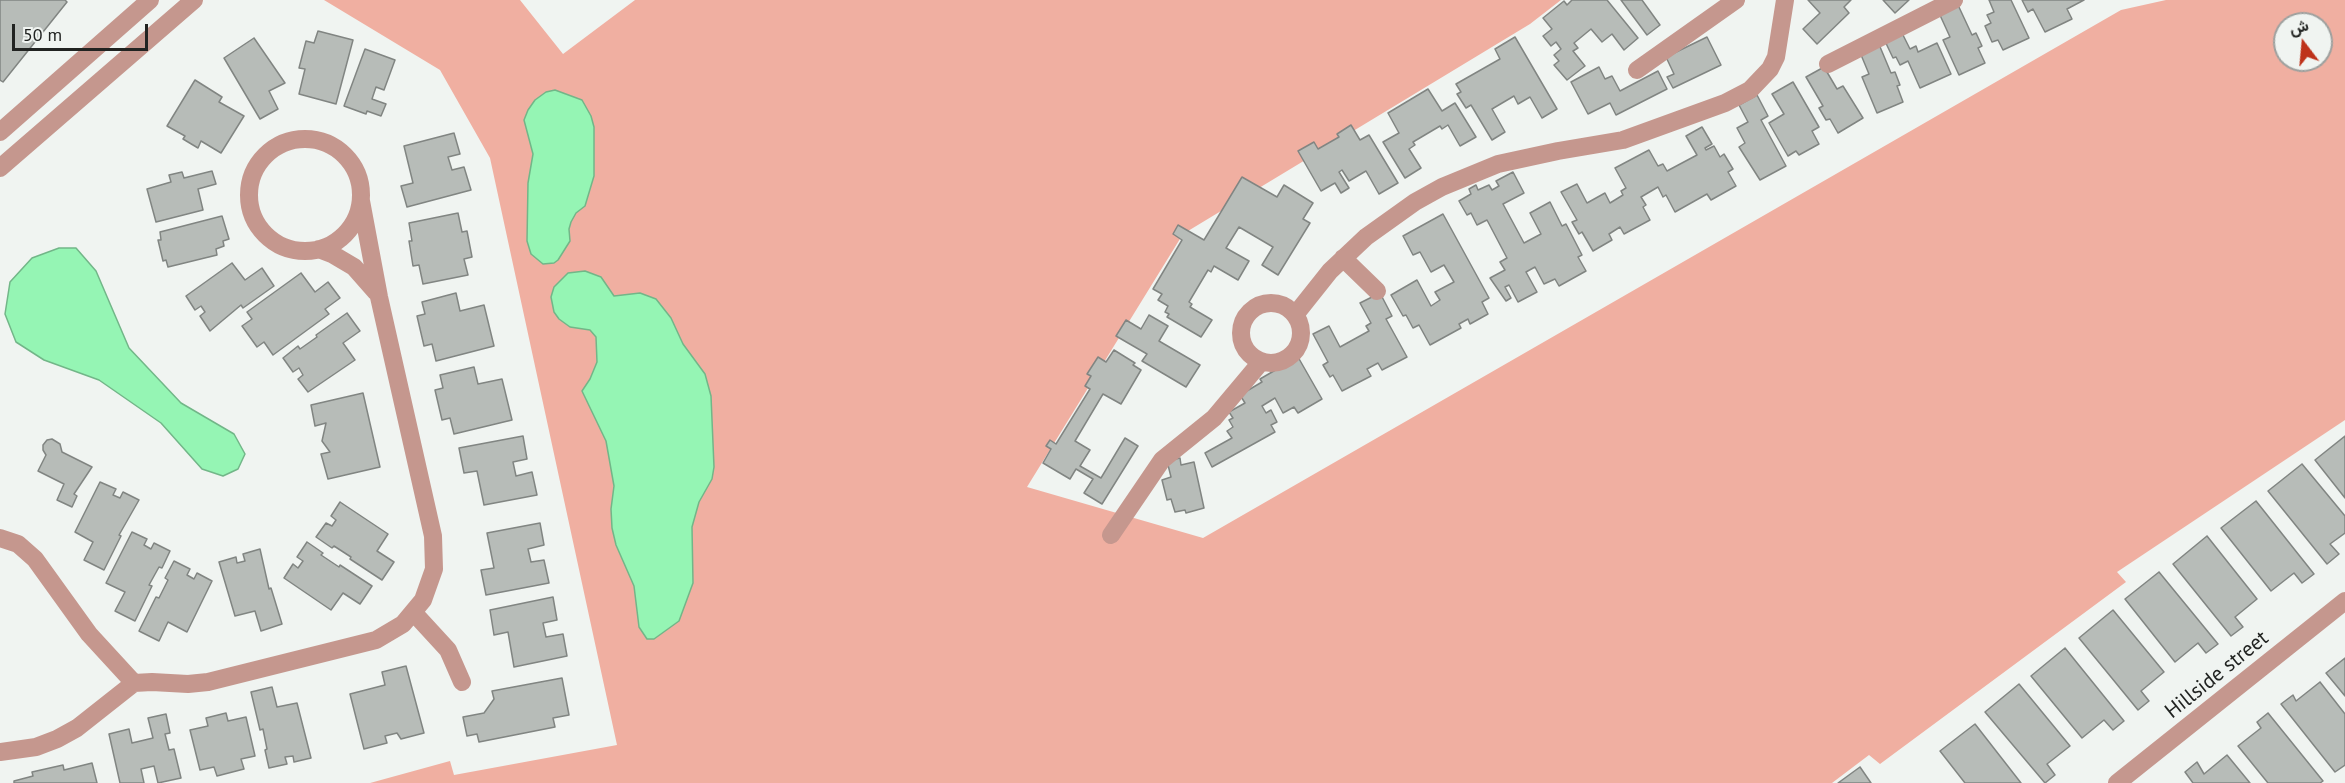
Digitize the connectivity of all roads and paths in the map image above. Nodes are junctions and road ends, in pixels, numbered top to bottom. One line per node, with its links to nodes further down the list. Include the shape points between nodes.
1 (150, 0): 8 (street)
2 (194, 0): 9 (street)
3 (1736, 0): 7 (street)
4 (1954, 0): 6 (street)
5 (1779, 1): 12 (street, via 1776,57 1761,81 1738,97 1623,140 1498,164 1469,174 1398,213)
6 (1828, 63)
7 (1637, 70)
8 (0, 132)
9 (0, 168)
10 (361, 201): 11 (street, via 358,214 343,237); 11 (street, via 352,166 337,149 323,143 294,141 279,146 257,165 249,194 255,222 264,234 290,249); 14 (street)
11 (319, 249): 14 (street, via 354,267)
12 (1343, 258): 13 (street); 15 (street)
13 (1377, 291)
14 (379, 297): 20 (street, via 433,536 435,561 430,585)
15 (1295, 315): 16 (street, via 1302,333 1296,351 1281,362); 16 (street, via 1279,304 1258,306 1244,320 1241,330 1246,350)
16 (1262, 362): 17 (street, via 1214,418 1162,460)
17 (1111, 535)
18 (0, 538): 22 (street, via 18,544 35,559 89,634)
19 (2345, 601): 24 (street, Hillside street)
20 (414, 613): 21 (street, via 448,650); 22 (street, via 390,634 361,645 208,682)
21 (462, 682)
22 (134, 683): 23 (street, via 57,739 36,747)
23 (0, 752)
24 (2117, 783)

